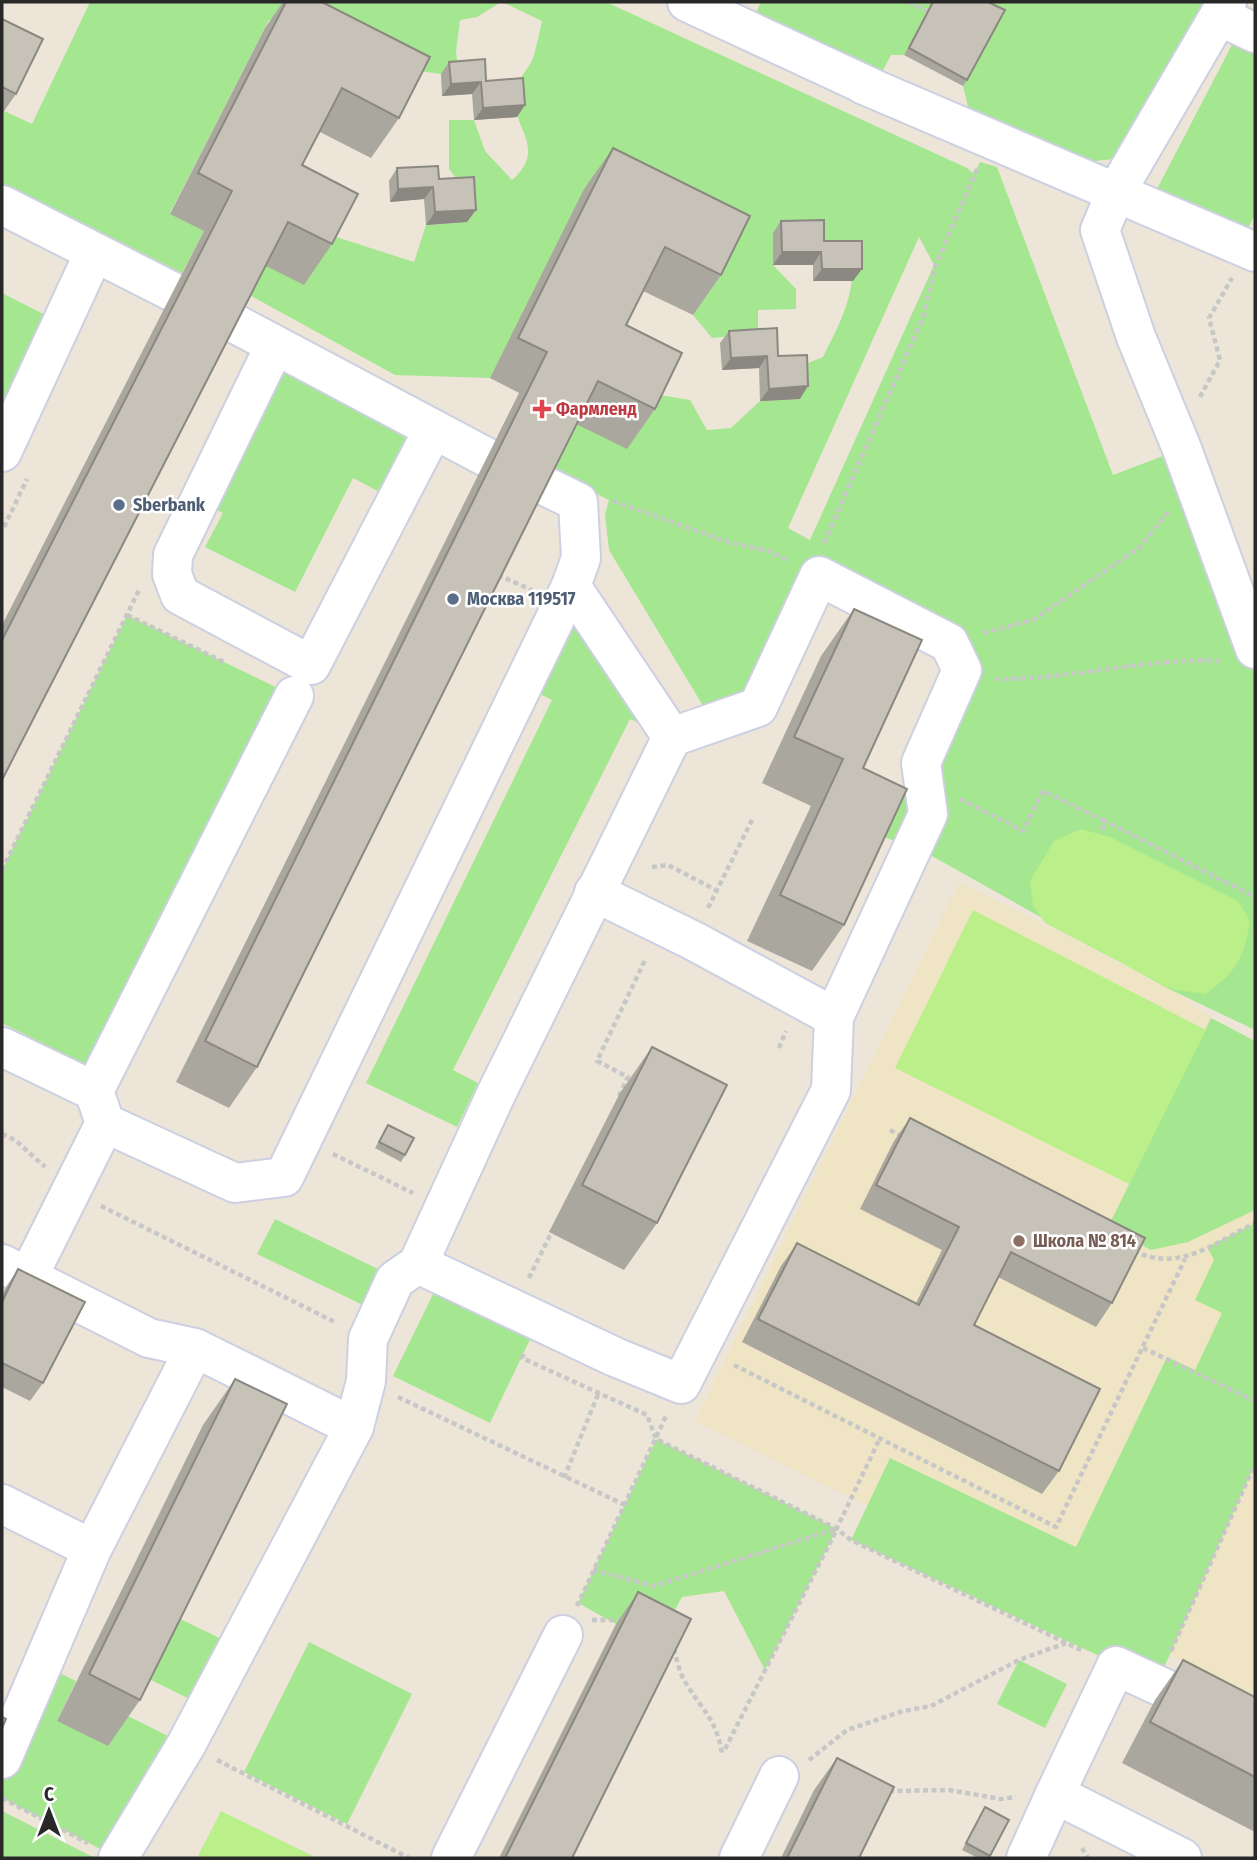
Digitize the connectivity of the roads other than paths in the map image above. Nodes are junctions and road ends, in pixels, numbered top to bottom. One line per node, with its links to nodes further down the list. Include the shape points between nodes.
1 (687, 2): 3 (lane)
2 (1223, 9): 4 (lane); 5 (lane)
3 (754, 16): 5 (lane, via 867,86)
4 (1255, 33)
5 (1116, 192): 7 (lane); 17 (lane, via 1100,230 1136,337 1194,480)
6 (2, 205): 8 (lane)
7 (1252, 250)
8 (94, 253): 9 (lane); 13 (lane)
9 (173, 292)
10 (230, 321): 11 (lane)
11 (275, 345): 12 (lane); 12 (lane, via 173,555 172,574 180,595 269,643 311,665)
12 (433, 430): 14 (lane)
13 (2, 452)
14 (486, 457)
15 (539, 483): 16 (lane, via 578,502 581,558)
16 (571, 586): 19 (lane); 23 (lane, via 284,1177 235,1184)
17 (1243, 655)
18 (294, 696): 23 (lane)
19 (672, 737): 20 (lane); 21 (lane, via 758,706 815,574 949,643 962,670 921,763 928,814)
20 (594, 892): 21 (lane); 24 (lane)
21 (834, 1017): 24 (lane, via 831,1090 681,1384 615,1357 532,1305)
22 (2, 1047): 23 (lane)
23 (99, 1107): 25 (lane, via 72,1191)
24 (418, 1264): 27 (lane, via 395,1280 368,1339 366,1381)
25 (15, 1270): 26 (lane, via 149,1338)
26 (195, 1348): 27 (lane); 29 (lane)
27 (354, 1427): 35 (lane, via 186,1745)
28 (2, 1504): 29 (lane)
29 (92, 1549): 32 (lane)
30 (568, 1625): 36 (lane)
31 (1255, 1730): 34 (lane, via 1116,1666)
32 (2, 1759)
33 (793, 1770): 37 (lane)
34 (1055, 1794): 38 (lane); 39 (lane)
35 (109, 1854)
36 (451, 1858)
37 (739, 1858)
38 (1026, 1858)
39 (1182, 1858)

